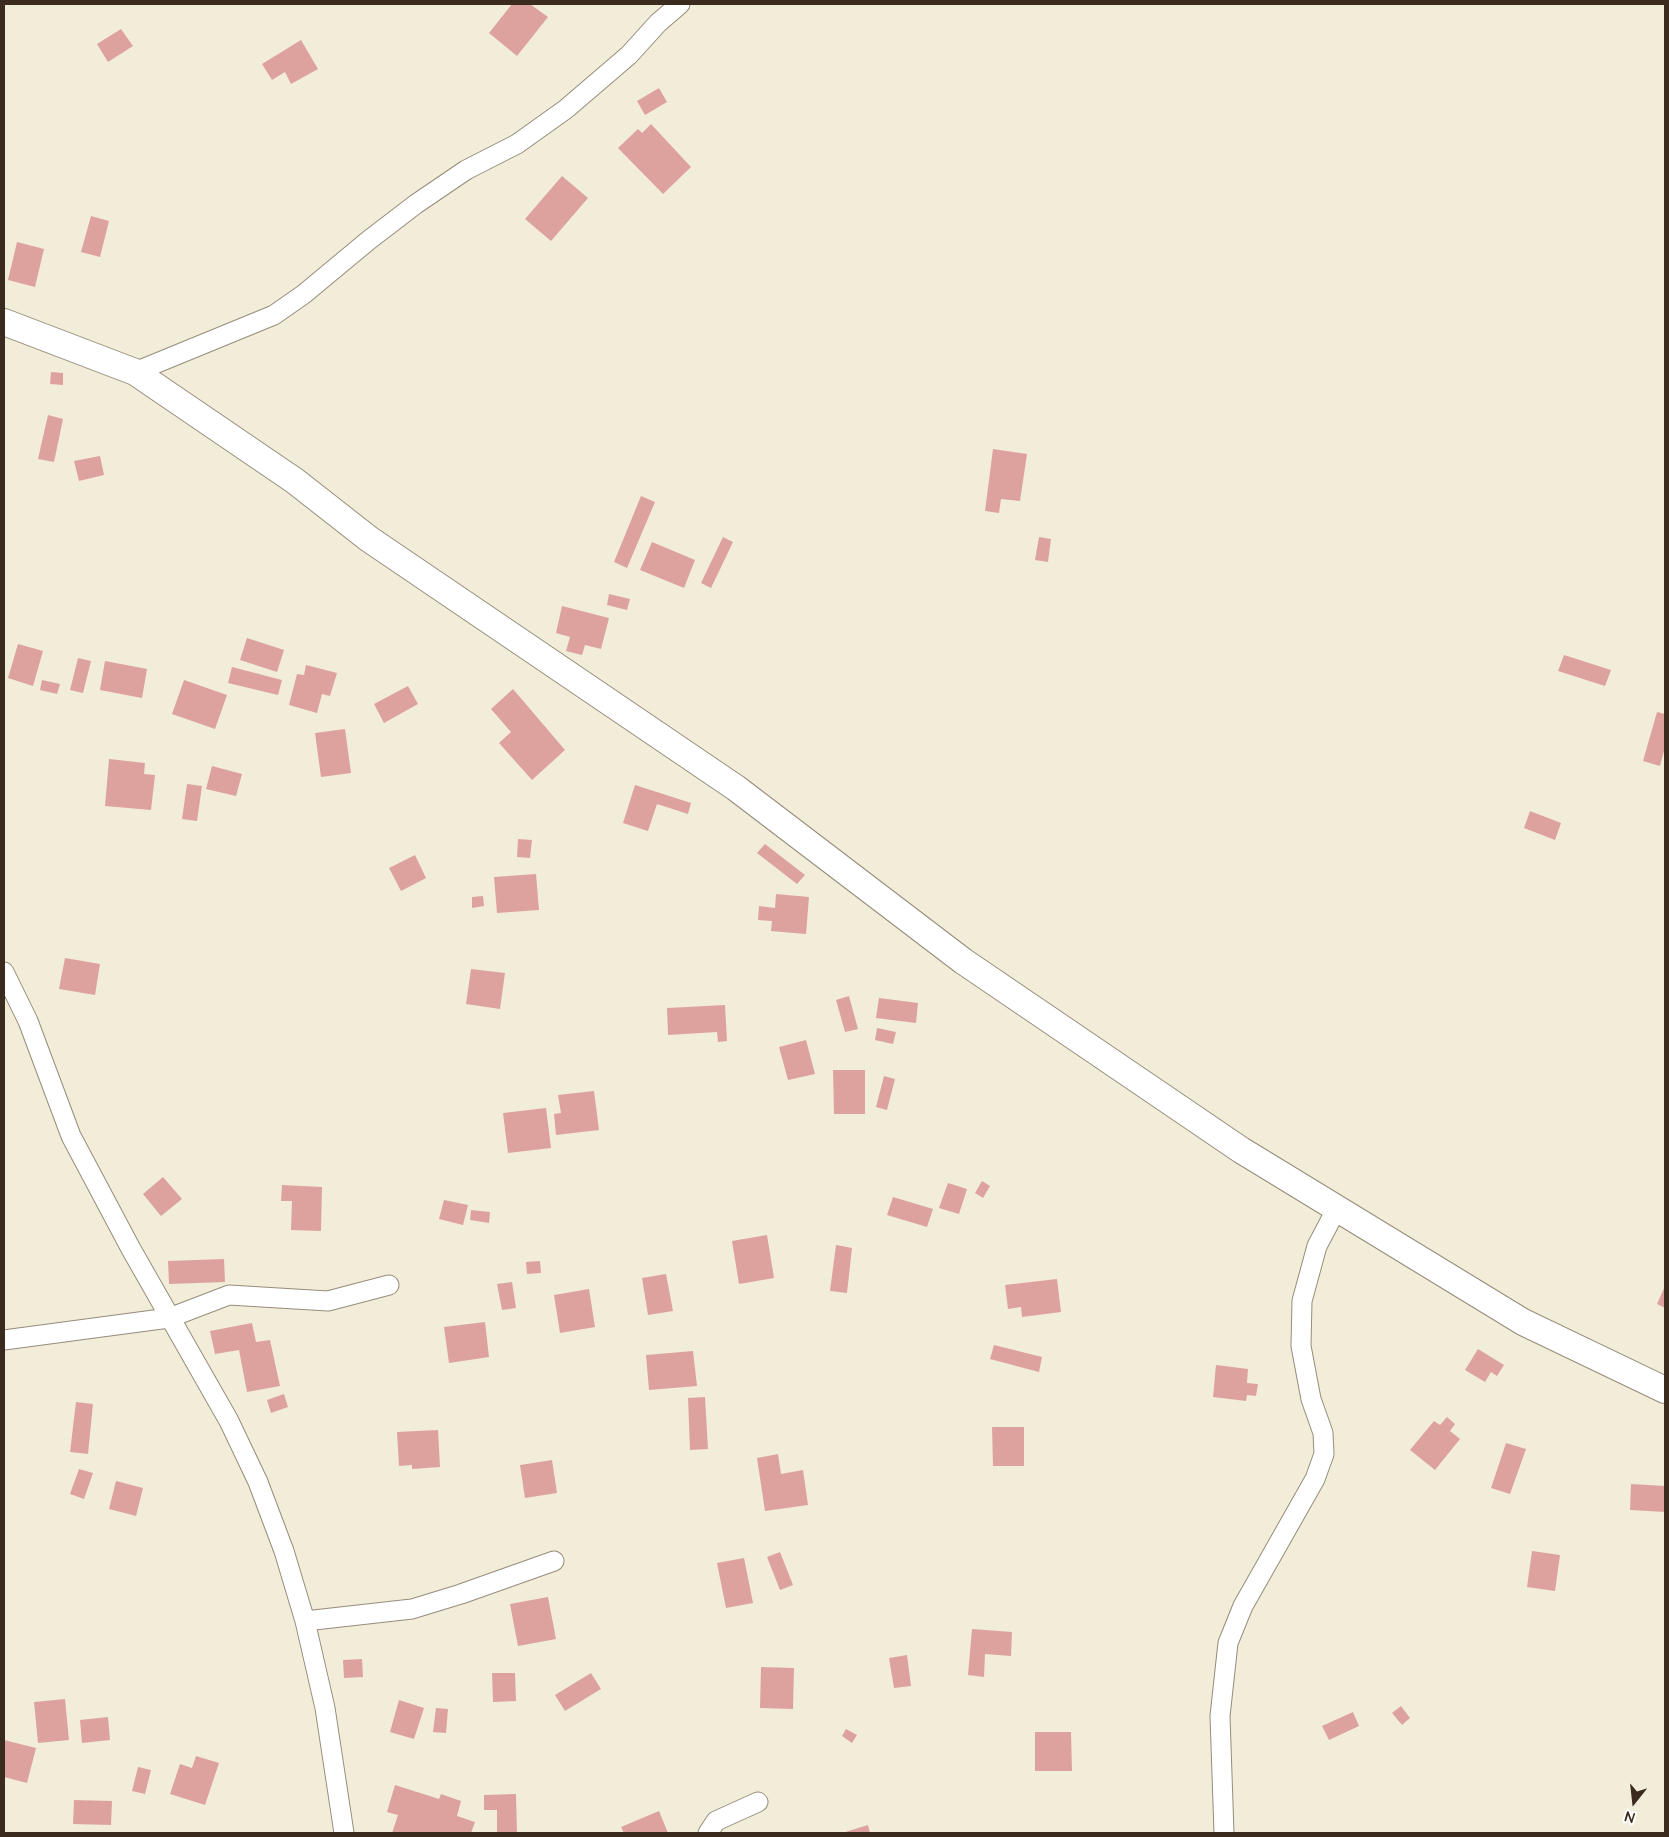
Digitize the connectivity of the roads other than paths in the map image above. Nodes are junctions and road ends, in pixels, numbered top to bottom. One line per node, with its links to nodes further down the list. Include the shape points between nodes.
1 (680, 4): 3 (street, via 630,55 566,109 517,144 466,170 416,204 274,315)
2 (4, 322): 3 (street)
3 (135, 372): 5 (street, via 295,481 369,538 736,788 963,960 1241,1150)
4 (4, 972): 7 (street, via 28,1021 71,1136)
5 (1337, 1208): 9 (street, via 1523,1322); 15 (street, via 1317,1246 1302,1301 1301,1346 1311,1398 1323,1433 1324,1454 1315,1479 1243,1606 1228,1643 1220,1716)
6 (389, 1285): 7 (street, via 328,1301 229,1295)
7 (169, 1318): 8 (street); 11 (street, via 229,1421 258,1482 284,1551)
8 (4, 1340)
9 (1665, 1390)
10 (554, 1560): 11 (street, via 412,1609)
11 (305, 1621): 13 (street, via 324,1708)
12 (758, 1802): 14 (street, via 716,1821)
13 (344, 1833)
14 (708, 1833)
15 (1224, 1833)

